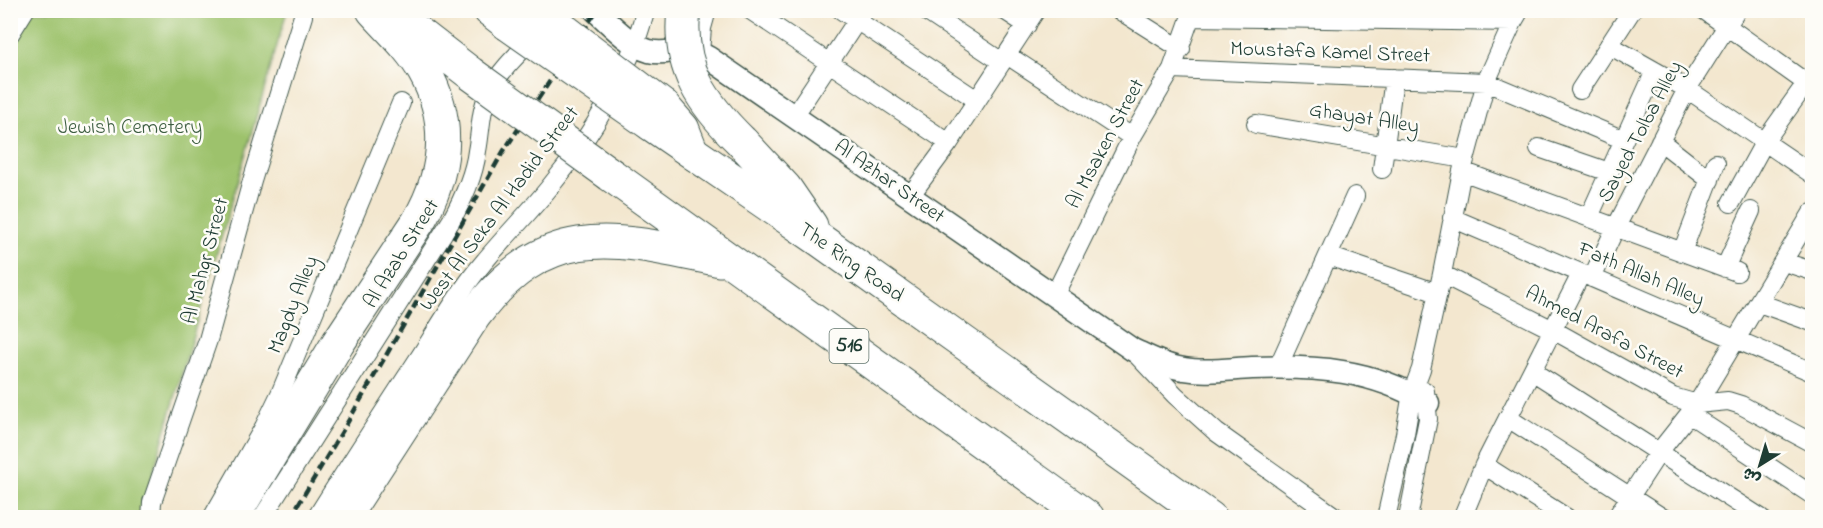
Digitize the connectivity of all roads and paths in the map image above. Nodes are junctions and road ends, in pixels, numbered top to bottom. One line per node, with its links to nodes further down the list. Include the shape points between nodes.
1 (26, 10): 26 (street)
2 (373, 10): 93 (highway, via 411,52 434,91 443,136 437,181 418,222)
3 (389, 10): 67 (highway, 516, bridge)
4 (540, 10): 42 (highway, bridge)
5 (559, 10): 94 (street, Al Azab Street, via 490,89 482,111 473,169 456,212)
6 (595, 10): 27 (street)
7 (646, 10): 27 (street, West Al Seka Al Hadid Street)
8 (684, 10): 64 (highway, bridge, via 687,62 702,98 785,188)
9 (707, 10): 30 (street)
10 (750, 10): 32 (street)
11 (841, 10): 20 (street)
12 (924, 10): 31 (street)
13 (1004, 10): 24 (street)
14 (1119, 10): 29 (street)
15 (1632, 10): 28 (street)
16 (1704, 10): 25 (street)
17 (1737, 10): 25 (street, Sayed Tolba Alley)
18 (1193, 14): 21 (street); 29 (street, Al Msaken Street)
19 (303, 16): 91 (street, Al Mahgr Street, via 208,340 152,502)
20 (860, 16): 32 (street); 40 (street)
21 (1464, 16): 22 (street)
22 (1516, 16): 36 (street)
23 (499, 17): 42 (highway, The Ring Road, bridge)
24 (1031, 18): 31 (street)
25 (1727, 27): 37 (street); 38 (street, Sayed Tolba Alley)
26 (10, 34)
27 (636, 44): 30 (street, Al Azhar Street, via 657,52 681,48); 95 (street, West Al Seka Al Hadid Street, via 608,101 574,155 467,284)
28 (1609, 45): 34 (street); 39 (street)
29 (1181, 49): 33 (street, Al Msaken Street)
30 (700, 52): 43 (street, Al Azhar Street)
31 (1005, 58): 40 (street); 45 (street)
32 (830, 64): 43 (street); 49 (street)
33 (1172, 69): 35 (street, Moustafa Kamel Street); 45 (street, Al Msaken Street)
34 (1655, 71): 38 (street); 46 (street)
35 (1394, 78): 36 (street, Moustafa Kamel Street); 50 (street)
36 (1486, 82): 46 (street); 52 (street)
37 (1811, 82): 48 (street)
38 (1687, 89): 47 (street, Sayed Tolba Alley); 48 (street)
39 (1580, 90)
40 (977, 100): 49 (street)
41 (401, 103): 92 (street, Magdy Alley, via 294,364 264,427)
42 (658, 115): 64 (highway, The Ring Road, via 695,156)
43 (794, 116): 56 (street, Al Azhar Street)
44 (1256, 124): 50 (street, Ghayat Alley)
45 (1132, 137): 73 (street, Al Msaken Street)
46 (1624, 140): 54 (street)
47 (1660, 141): 63 (street, Sayed Tolba Alley); 65 (street, via 1713,172)
48 (1766, 141): 55 (street); 58 (street)
49 (949, 143): 56 (street)
50 (1384, 145): 52 (street, Ghayat Alley); 53 (street)
51 (1539, 148): 54 (street)
52 (1464, 165): 61 (street, Ghayat Alley); 62 (street)
53 (1382, 168)
54 (1609, 172): 61 (street)
55 (1812, 174)
56 (909, 196): 73 (street, Al Azhar Street)
57 (1355, 196): 66 (street)
58 (1731, 203)
59 (1751, 212): 65 (street, Ghayat Alley, via 1731,270)
60 (1812, 213): 68 (street)
61 (1589, 217): 63 (street, Ghayat Alley)
62 (1452, 218): 70 (street); 71 (street, Fath Allah Alley)
63 (1616, 227): 65 (street, Ghayat Alley); 71 (street, Sayed Tolba Alley)
64 (820, 240): 98 (highway, The Ring Road)
65 (1682, 252)
66 (1328, 256): 72 (street); 79 (street)
67 (732, 262): 96 (highway, via 613,240 559,249 510,275 490,294); 97 (highway, 516)
68 (1784, 262): 69 (street); 74 (street)
69 (1812, 272)
70 (1442, 274): 72 (street); 76 (street, Ahmed Arafa Street)
71 (1587, 276): 76 (street, Sayed Tolba Alley); 77 (street, Fath Allah Alley)
72 (1438, 293): 82 (street, via 1421,369)
73 (1054, 296): 78 (street, Al Azhar Street)
74 (1758, 303): 75 (street); 77 (street)
75 (1812, 322)
76 (1553, 330): 80 (street, Sayed Tolba Alley); 83 (street, Ahmed Arafa Street)
77 (1736, 340): 81 (street, Fath Allah Alley); 83 (street)
78 (1132, 350): 79 (street, Al Azhar Street, via 1184,370); 99 (street, Al Azhar Street, via 1215,432)
79 (1278, 367): 82 (street, Al Azhar Street, via 1355,373)
80 (1532, 371): 84 (street, Sayed Tolba Alley); 86 (street)
81 (1812, 372)
82 (1420, 398): 90 (street, via 1428,419); 100 (street)
83 (1693, 409): 85 (street, Ahmed Arafa Street, via 1728,401); 86 (street); 88 (street)
84 (1508, 418): 87 (street, Sayed Tolba Alley); 89 (street)
85 (1812, 443)
86 (1659, 452): 89 (street); 105 (street)
87 (1484, 465): 101 (street, Sayed Tolba Alley); 102 (street)
88 (1812, 495)
89 (1630, 496): 103 (street); 104 (street)
90 (1412, 516)
91 (151, 518)
92 (212, 518)
93 (232, 518)
94 (262, 518)
95 (316, 518)
96 (343, 518)
97 (1088, 518)
98 (1209, 518)
99 (1337, 518)
100 (1386, 518)
101 (1462, 518)
102 (1567, 518)
103 (1616, 518)
104 (1663, 518)
105 (1761, 518)

